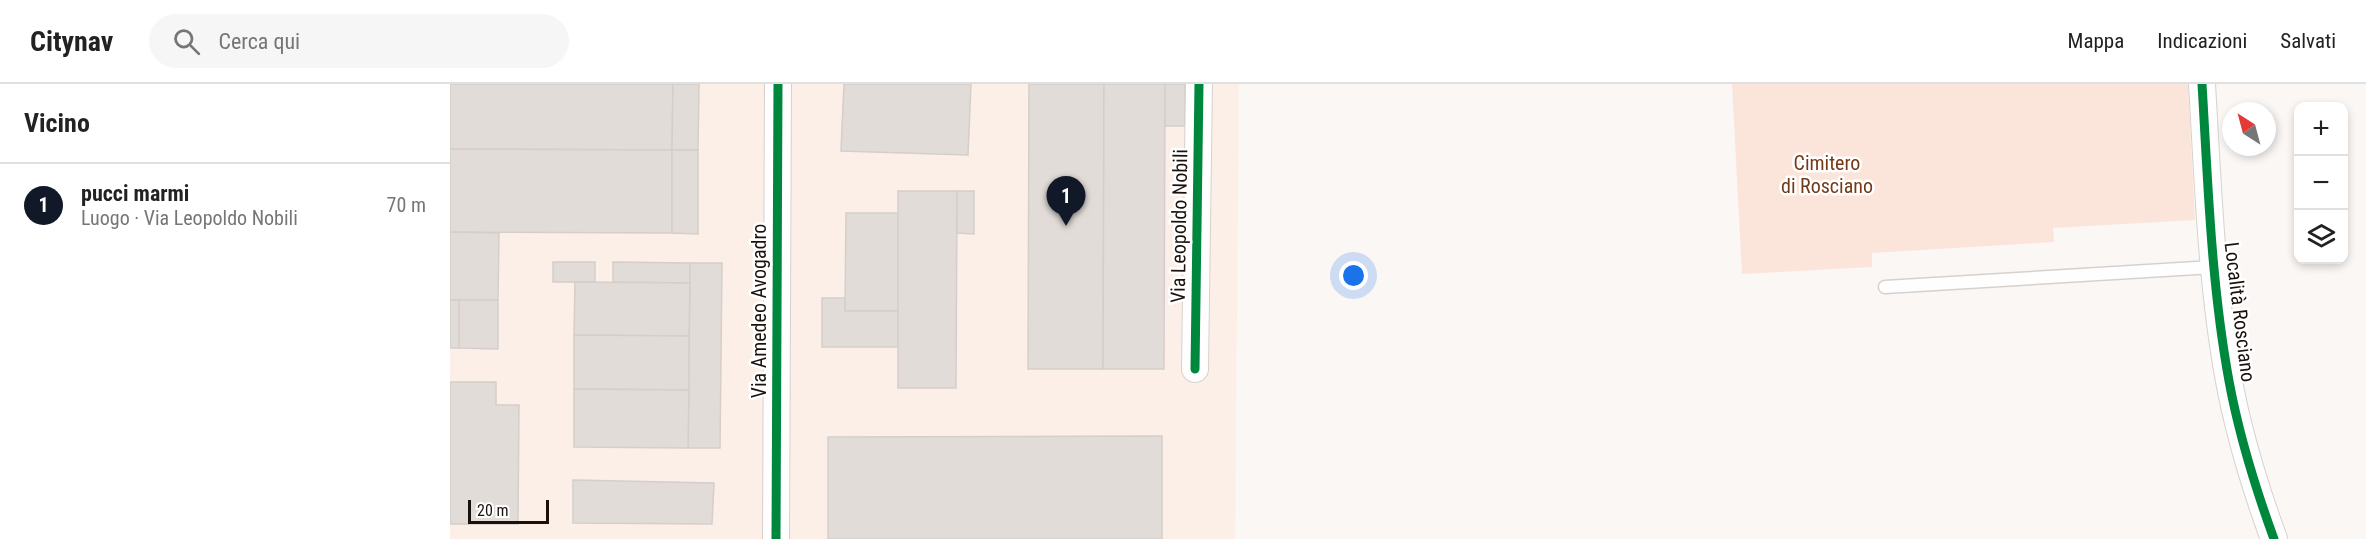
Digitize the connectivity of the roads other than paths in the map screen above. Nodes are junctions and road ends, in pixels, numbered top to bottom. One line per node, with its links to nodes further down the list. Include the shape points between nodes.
1 (778, 84): 7 (street, Via Amedeo Avogadro)
2 (1199, 84): 6 (street, Via Leopoldo Nobili)
3 (2202, 84): 4 (street, Località Rosciano)
4 (2213, 267): 5 (lane); 8 (street, Località Rosciano, via 2229,381 2253,481)
5 (1885, 287)
6 (1195, 369)
7 (776, 539)
8 (2274, 539)

